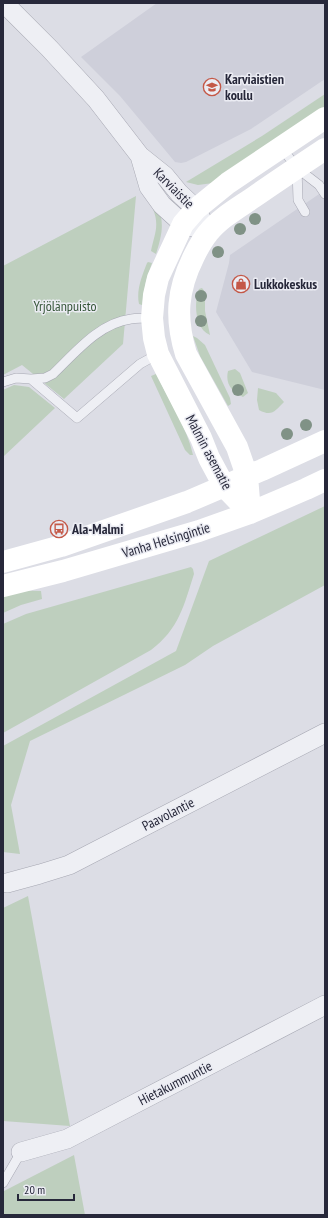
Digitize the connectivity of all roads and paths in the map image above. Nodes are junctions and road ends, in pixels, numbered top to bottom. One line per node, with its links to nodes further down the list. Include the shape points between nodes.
1 (4, 3): 8 (street, Karviaistie, via 96,100 140,156 149,187 162,205)
2 (325, 118): 3 (main road, Malmin asematie)
3 (281, 147): 5 (lane); 8 (main road, Malmin asematie, via 228,183)
4 (325, 149): 5 (main road, Malmin asematie)
5 (297, 168): 6 (lane, via 319,185); 7 (lane, via 298,200); 9 (main road, Malmin asematie, via 226,215)
6 (325, 194)
7 (305, 212)
8 (189, 217): 9 (street, Karviaistie); 10 (main road, Malmin asematie, via 158,278)
9 (208, 232): 15 (main road, Malmin asematie, via 186,272 180,294 178,309 181,338 186,354 237,447)
10 (152, 318): 11 (main road, Malmin asematie); 12 (lane, via 131,318 117,322 98,333 53,374 45,378)
11 (158, 354): 12 (lane, via 140,364 77,418); 17 (main road, Malmin asematie)
12 (31, 379): 13 (lane, via 16,378)
13 (3, 382)
14 (325, 441): 15 (main road, Vanha Helsingintie)
15 (247, 476): 17 (main road, Vanha Helsingintie); 18 (main road, Malmin asematie)
16 (325, 480): 18 (main road, Vanha Helsingintie)
17 (224, 486): 18 (main road, Malmin asematie); 19 (main road, Vanha Helsingintie, via 187,502 61,546)
18 (250, 513): 20 (main road, Vanha Helsingintie, via 199,531 64,571)
19 (3, 562)
20 (3, 586)
21 (325, 733): 22 (street, Paavolantie, via 69,865)
22 (7, 883)
23 (325, 1005): 24 (street, Hietakummuntie, via 67,1139)
24 (22, 1152): 25 (lane)
25 (3, 1183)

